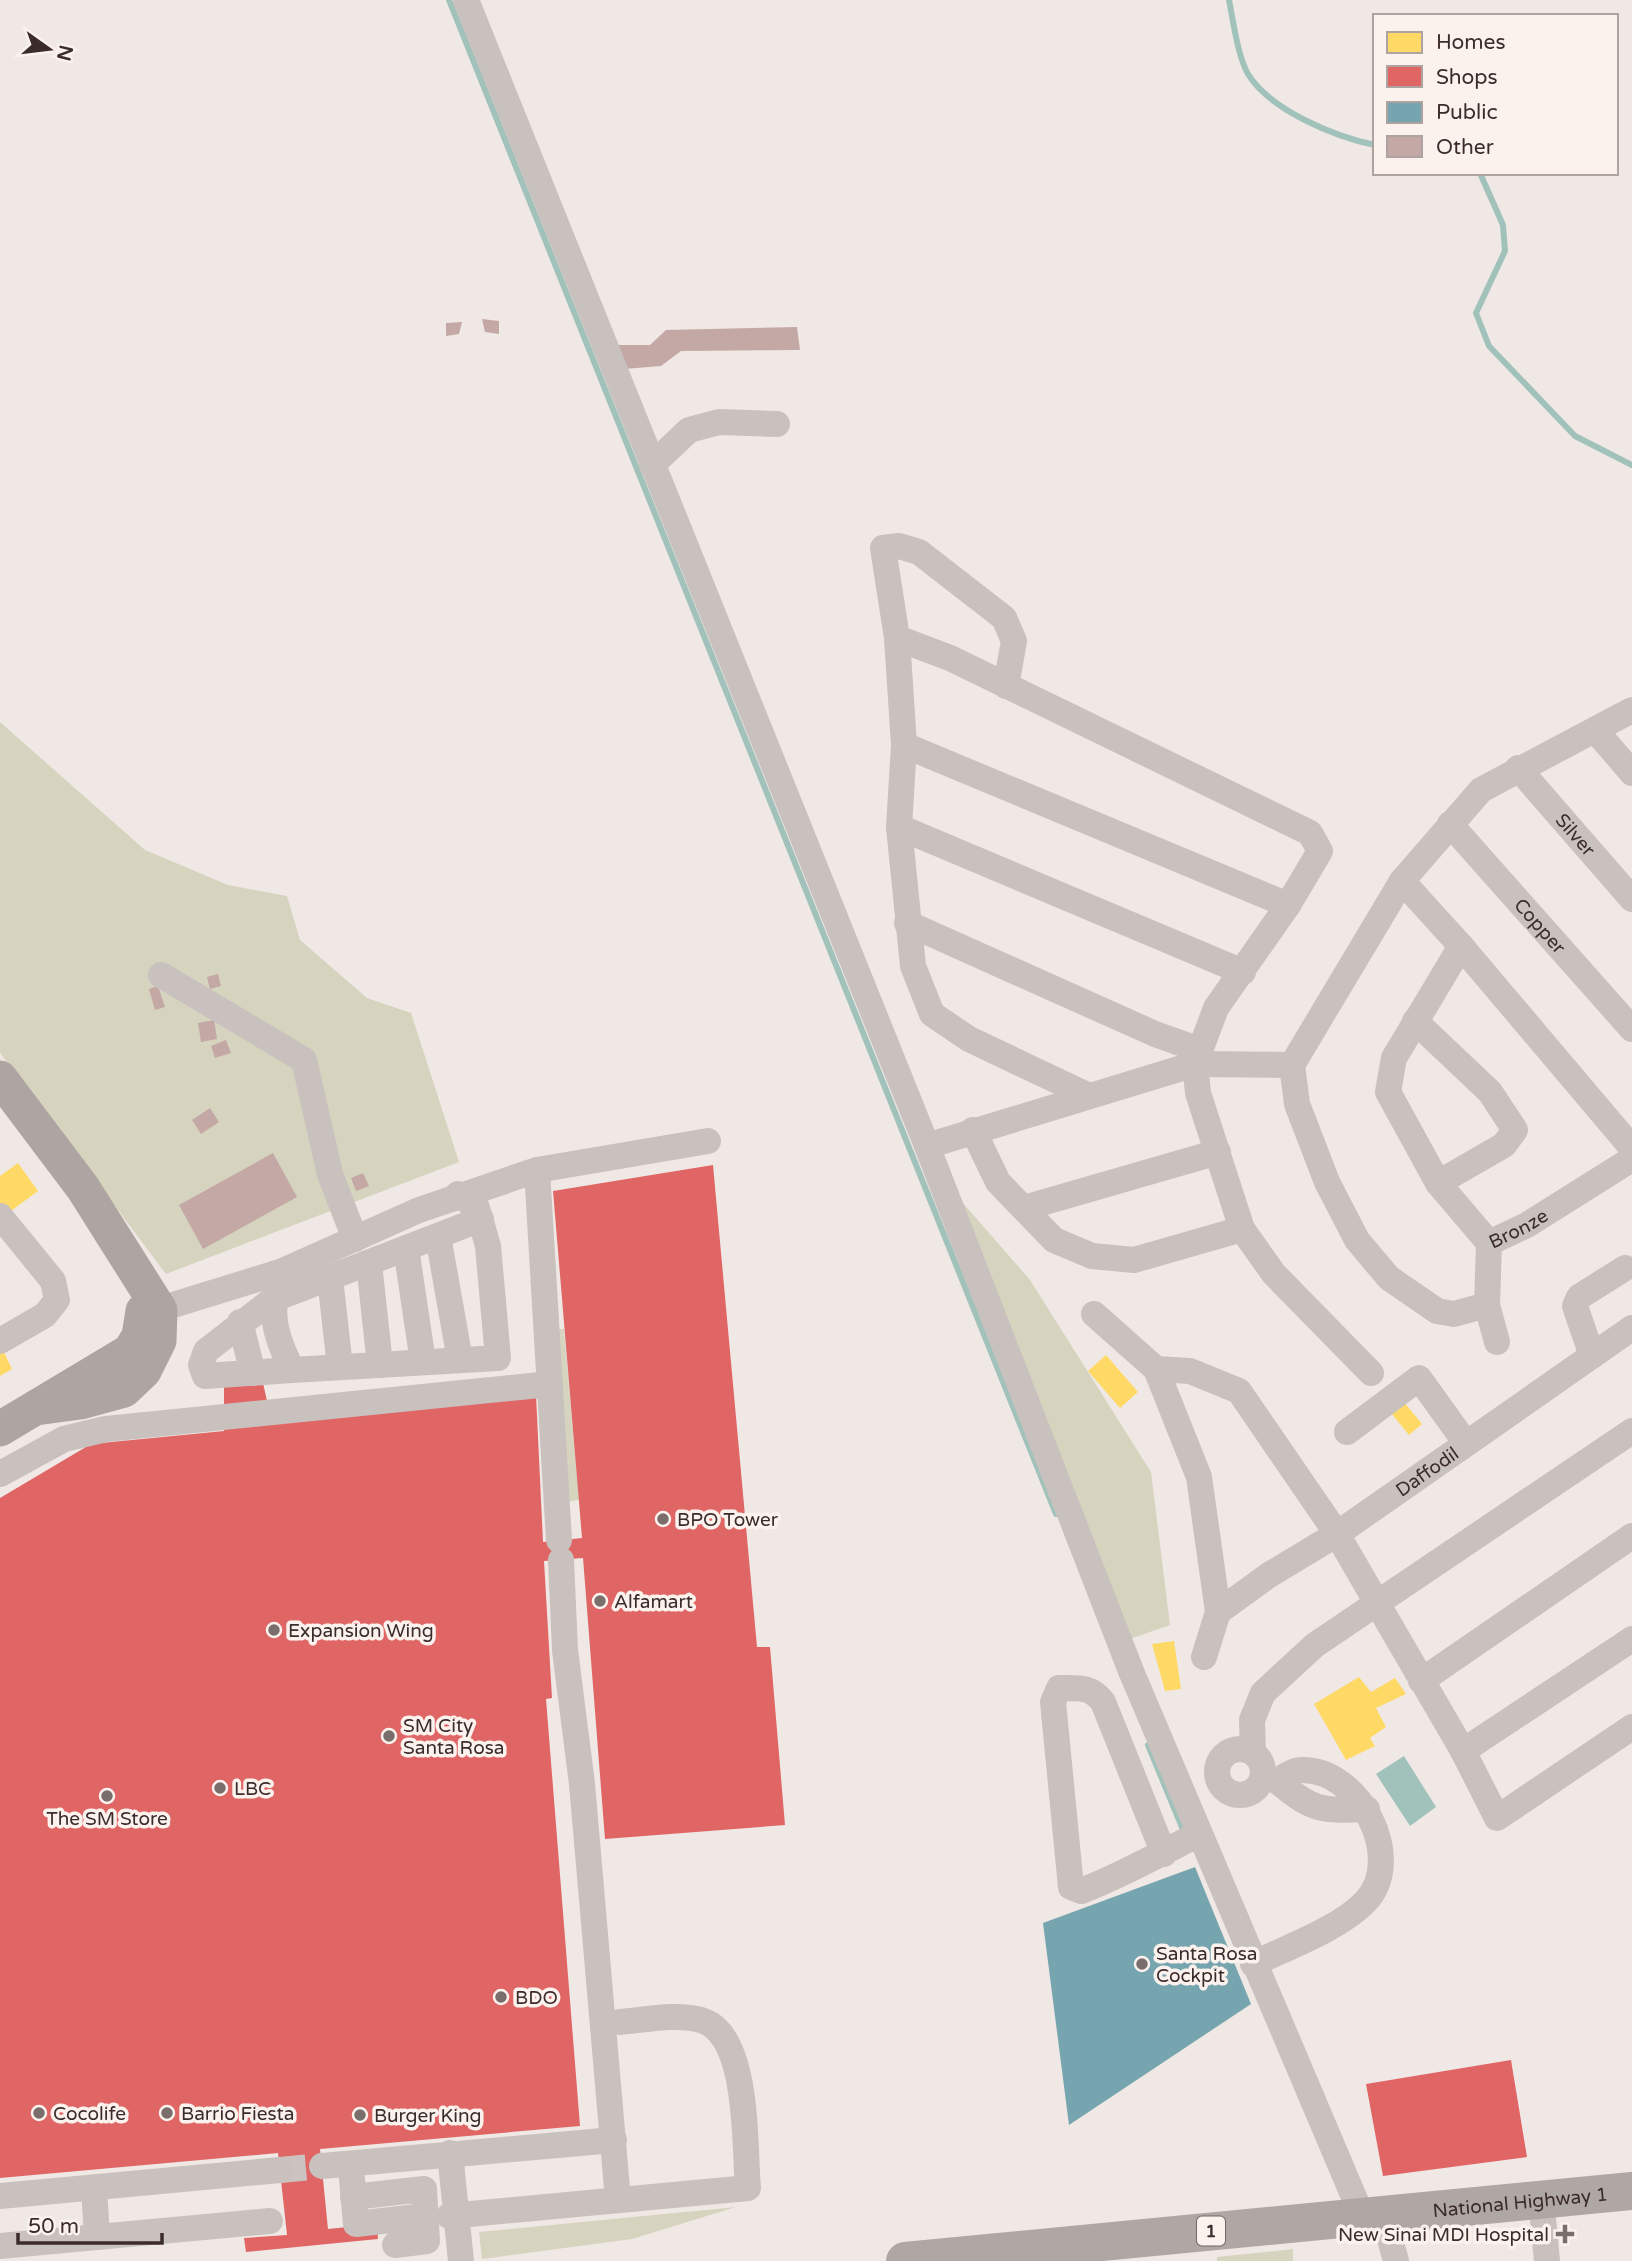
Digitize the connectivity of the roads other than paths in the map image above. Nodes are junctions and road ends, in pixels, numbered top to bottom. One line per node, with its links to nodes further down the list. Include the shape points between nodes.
1 (466, 0): 3 (street)
2 (777, 424): 3 (street, via 719,422 689,430)
3 (652, 465): 29 (street)
4 (897, 638): 5 (street); 5 (street, via 886,545 919,552 1004,618 1014,640); 8 (street)
5 (1006, 685): 15 (street, via 1310,834 1320,851)
6 (1632, 710): 7 (street)
7 (1595, 730): 9 (street); 10 (street)
8 (904, 745): 12 (street); 15 (street)
9 (1518, 768): 11 (street, via 1481,790); 14 (street, Silver)
10 (1632, 773)
11 (1450, 824): 13 (street); 21 (street, Copper)
12 (900, 827): 16 (street); 18 (street)
13 (1402, 881): 17 (street); 23 (street)
14 (1632, 899)
15 (1288, 905): 18 (street)
16 (907, 923): 22 (street); 25 (street, via 913,966 932,1014 969,1039)
17 (1461, 946): 20 (street); 30 (street)
18 (1243, 972): 22 (street, via 1216,1008)
19 (161, 975): 41 (street, via 304,1060 330,1174)
20 (1415, 1021): 34 (street, via 1394,1058 1388,1092); 34 (street, via 1490,1091 1514,1130 1504,1144)
21 (1632, 1029)
22 (1197, 1057): 23 (street); 25 (street); 31 (street, via 1198,1093)
23 (1292, 1065): 49 (street, via 1297,1104 1327,1182 1357,1240 1389,1278 1437,1311 1454,1314)
24 (0, 1078): 50 (main road, via 83,1188)
25 (1087, 1095): 27 (street)
26 (0, 1099): 50 (main road, via 69,1188)
27 (973, 1130): 29 (street); 36 (street, via 998,1182)
28 (708, 1141): 33 (street)
29 (927, 1146): 82 (street, via 1131,1671)
30 (1632, 1148)
31 (1218, 1152): 36 (street); 39 (street)
32 (1632, 1159): 42 (street, Bronze, via 1527,1225)
33 (537, 1170): 35 (street); 65 (street)
34 (1438, 1183): 42 (street)
35 (458, 1194): 38 (street, via 477,1208); 41 (street)
36 (1024, 1208): 39 (street, via 1054,1240 1092,1256 1134,1260)
37 (0, 1216): 54 (street, via 53,1281 57,1300 45,1315)
38 (481, 1219): 40 (street); 57 (street, via 488,1246 498,1358)
39 (1242, 1228): 64 (street, via 1274,1274)
40 (438, 1236): 43 (street); 57 (street)
41 (355, 1239): 46 (street)
42 (1489, 1243): 49 (street, Bronze)
43 (406, 1248): 44 (street); 58 (street)
44 (369, 1263): 47 (street); 59 (street)
45 (1625, 1268): 56 (street, via 1579,1297 1575,1306)
46 (280, 1272): 48 (street); 50 (street)
47 (330, 1278): 48 (street); 60 (street)
48 (272, 1300): 52 (street); 62 (street, via 276,1337)
49 (1487, 1305): 55 (street, Bronze)
50 (152, 1312): 66 (main road, via 159,1342 144,1371 124,1390 36,1408)
51 (1094, 1314): 61 (street)
52 (240, 1322): 63 (street); 63 (street, via 206,1351 201,1365 205,1376)
53 (1632, 1328): 56 (street, Daffodil)
54 (0, 1341)
55 (1497, 1342)
56 (1592, 1356): 69 (street, Daffodil)
57 (460, 1360): 58 (street)
58 (423, 1362): 59 (street)
59 (380, 1365): 60 (street)
60 (340, 1367): 62 (street)
61 (1156, 1369): 71 (street, via 1190,1371 1239,1391); 74 (street, via 1199,1477)
62 (292, 1370): 63 (street)
63 (253, 1373)
64 (1371, 1373)
65 (550, 1384): 70 (street, via 106,1429 64,1438); 85 (street, via 565,1650 582,1784)
66 (0, 1429)
67 (1632, 1431): 73 (street)
68 (1346, 1432): 69 (street, via 1419,1377)
69 (1465, 1443): 71 (street, Daffodil)
70 (0, 1474)
71 (1336, 1534): 73 (street); 74 (street, Daffodil)
72 (1632, 1535): 77 (street)
73 (1378, 1605): 77 (street); 80 (street, via 1315,1645 1263,1693 1252,1720)
74 (1218, 1612): 76 (street)
75 (1632, 1639): 79 (street)
76 (1204, 1657)
77 (1421, 1681): 79 (street)
78 (1632, 1727): 79 (street, via 1497,1818)
79 (1463, 1751)
80 (1253, 1752): 81 (street); 81 (street, via 1238,1749 1224,1755 1217,1768 1219,1783 1230,1794 1245,1795)
81 (1269, 1780): 83 (street, via 1302,1802 1326,1811 1367,1809 1380,1849 1377,1880 1366,1901)
82 (1184, 1842): 82 (street, via 1096,1692 1059,1688 1053,1702 1072,1887 1081,1891 1126,1874); 83 (street)
83 (1254, 1964): 95 (street)
84 (620, 2022): 94 (street, via 690,2018 705,2021 726,2039 738,2067 748,2188)
85 (614, 2140): 86 (street); 94 (street)
86 (446, 2154): 87 (street); 96 (street)
87 (351, 2163): 88 (street); 96 (street, via 356,2224)
88 (322, 2166)
89 (280, 2170): 90 (street)
90 (94, 2188): 92 (street); 98 (street)
91 (1632, 2191): 93 (highway, National Highway 1 / 1)
92 (0, 2196)
93 (1541, 2198): 95 (highway, National Highway 1 / 1); 106 (street)
94 (618, 2200): 96 (street)
95 (1372, 2215): 101 (highway, National Highway 1 / 1); 105 (street)
96 (444, 2216): 99 (street, via 427,2241); 102 (street); 103 (street)
97 (270, 2221): 98 (street)
98 (97, 2237): 100 (street)
99 (394, 2245)
100 (0, 2246)
101 (1071, 2250): 104 (highway, National Highway 1 / 1)
102 (453, 2261)
103 (461, 2261)
104 (905, 2261)
105 (1396, 2261)
106 (1548, 2261)

